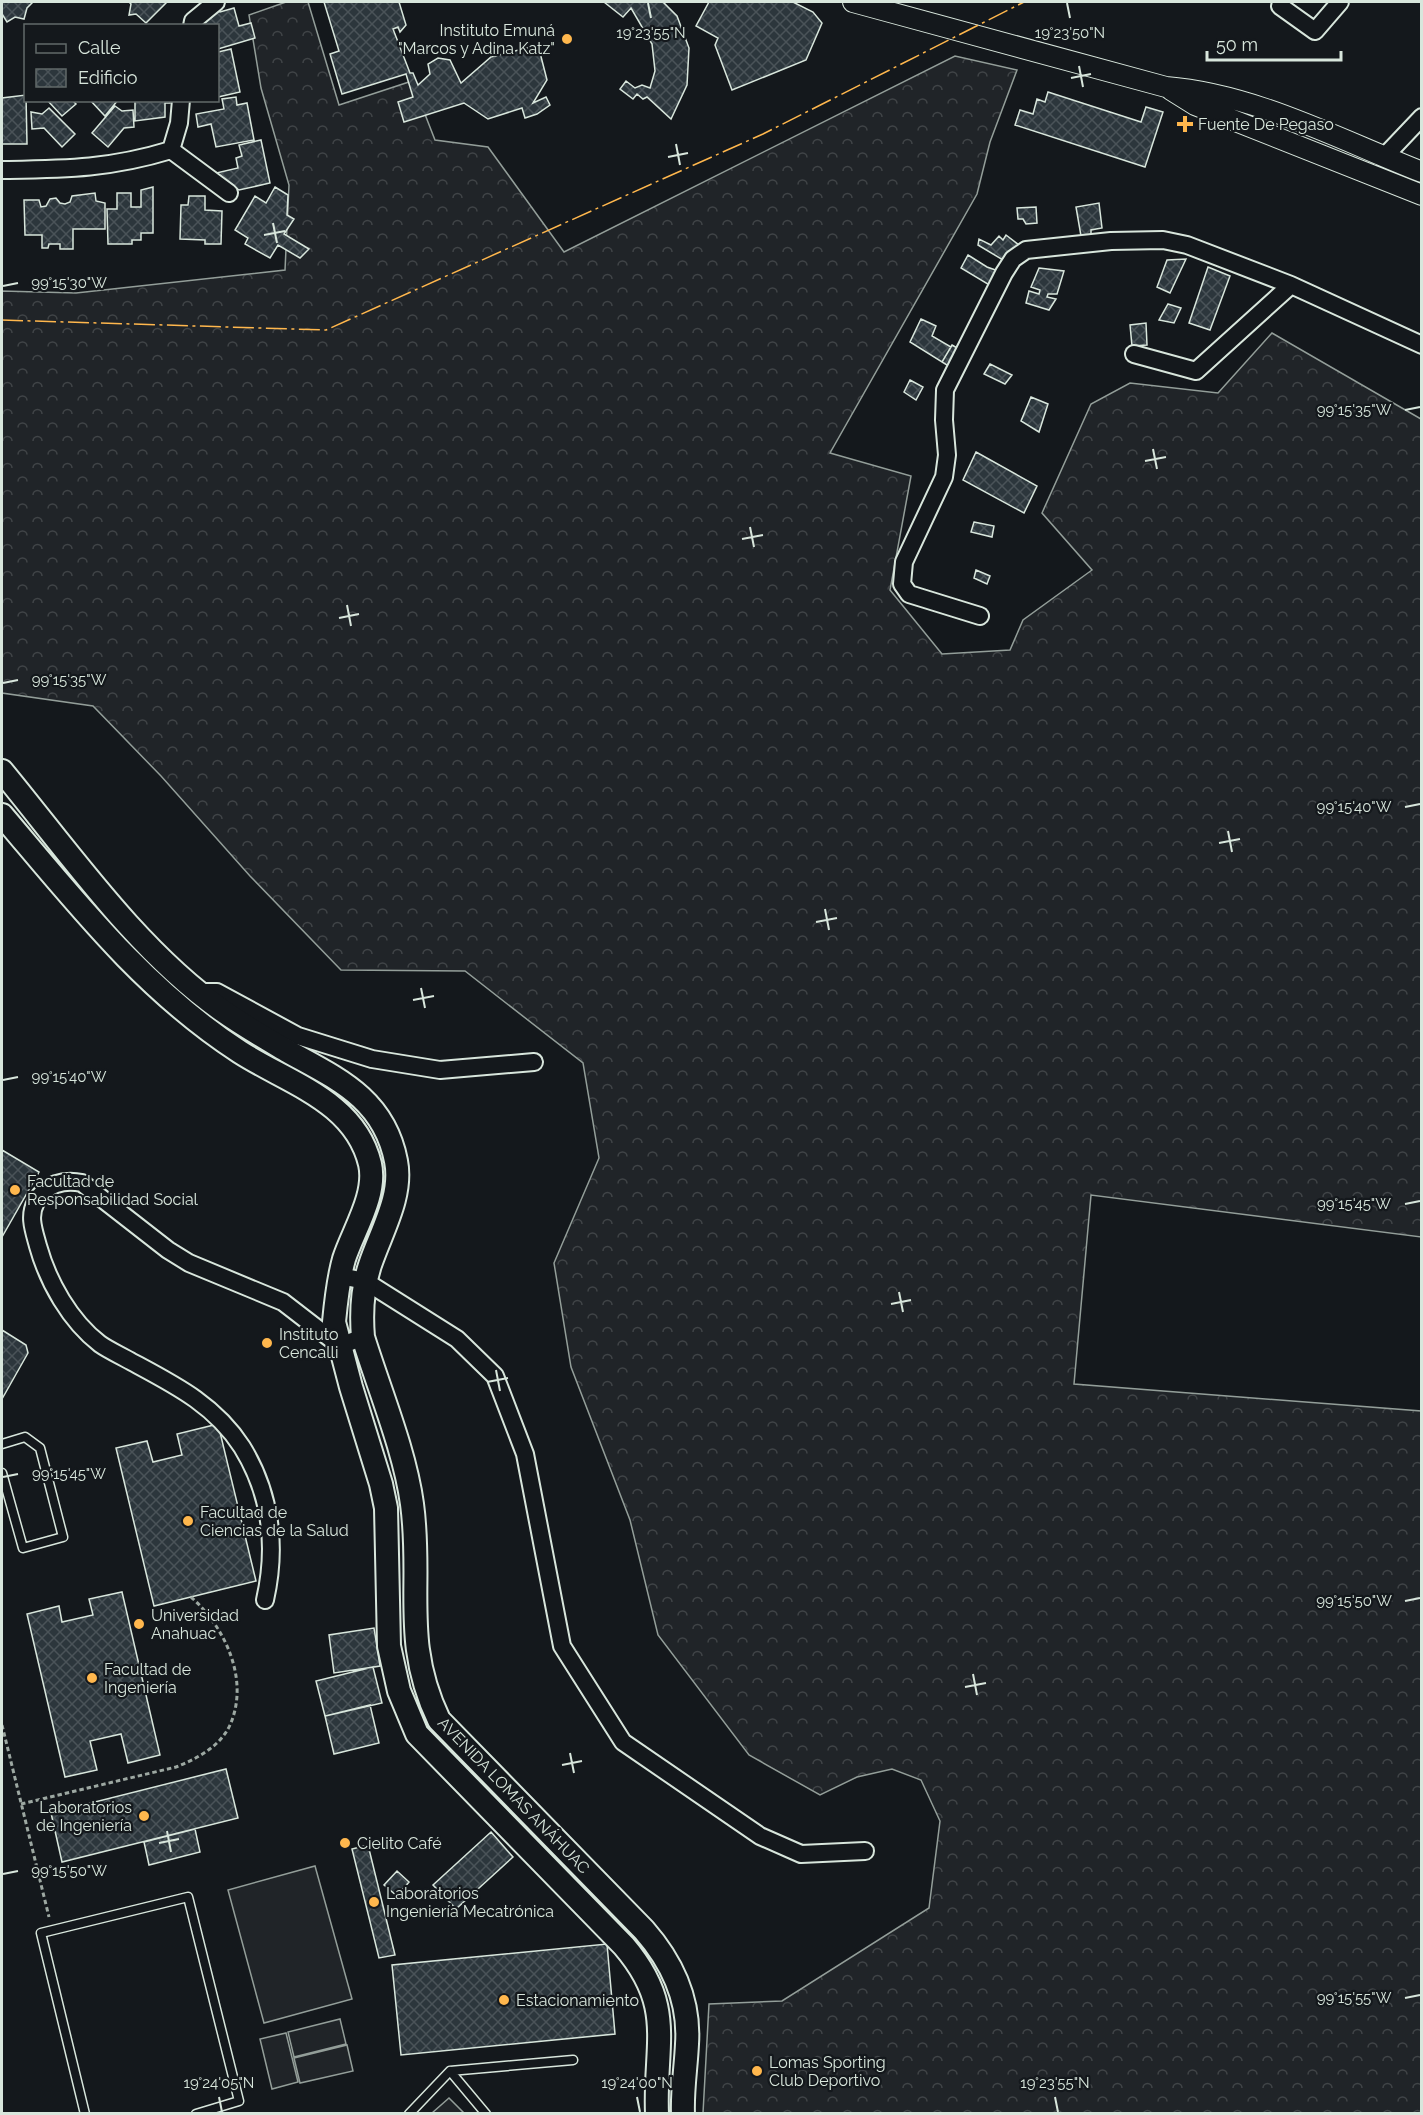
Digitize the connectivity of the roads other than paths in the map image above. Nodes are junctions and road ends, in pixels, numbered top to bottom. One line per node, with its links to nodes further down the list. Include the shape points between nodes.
1 (216, 2): 5 (street)
2 (1340, 2): 4 (street, via 1315,31)
3 (863, 3): 6 (street)
4 (1280, 6)
5 (192, 24)
6 (1166, 87): 10 (street, via 1199,90 1276,114); 14 (street, via 1195,105)
7 (181, 102): 9 (street)
8 (1422, 117): 10 (street)
9 (171, 150): 11 (street, via 132,162 84,169); 13 (street)
10 (1384, 157): 12 (street)
11 (2, 170)
12 (1422, 172)
13 (229, 193)
14 (1422, 195)
15 (1291, 285): 16 (street); 17 (street, via 1196,371); 18 (street, via 1187,245 1163,240 1026,250 1013,259 945,390 944,477 904,562 902,584 909,594)
16 (1422, 345)
17 (1134, 354)
18 (980, 616)
19 (2, 771): 21 (main road, AVENIDA LOMAS ANÁHUAC, via 112,904)
20 (3, 821): 23 (main road, AVENIDA LOMAS ANÁHUAC, via 131,963 174,1003 240,1052 324,1100 353,1127 366,1152 371,1176)
21 (198, 992): 22 (street, via 218,992 298,1036 372,1059 440,1071); 24 (main road, AVENIDA LOMAS ANÁHUAC, via 255,1031 353,1088 384,1127 396,1160 396,1192)
22 (534, 1062)
23 (340, 1276): 24 (street); 26 (main road, AVENIDA LOMAS ANÁHUAC, via 334,1322)
24 (365, 1281): 25 (main road, AVENIDA LOMAS ANÁHUAC); 30 (street, via 458,1339 495,1376 525,1454 562,1646 623,1742 760,1836 801,1854)
25 (363, 1337): 26 (street); 38 (main road, AVENIDA LOMAS ANÁHUAC, via 413,1505 416,1643 431,1704 439,1720 644,1930 666,1958 680,1991 687,2024)
26 (340, 1346): 29 (street, via 283,1302 189,1263 168,1250 82,1183 55,1184 35,1203 32,1221 43,1262 80,1325 101,1345 194,1396 242,1447 262,1489 269,1521 272,1555); 37 (main road, AVENIDA LOMAS ANÁHUAC, via 386,1509 389,1646 407,1713 417,1734 624,1946 642,1971 655,1998 660,2027)
27 (2, 1444): 28 (lane, via 25,1437 40,1448 63,1537 22,1548)
28 (2, 1473)
29 (265, 1600)
30 (866, 1851)
31 (573, 2060): 32 (lane)
32 (450, 2071): 35 (lane); 36 (lane)
33 (199, 2113): 34 (lane, via 239,2101 188,1897 40,1934)
34 (85, 2114)
35 (409, 2114)
36 (486, 2114)
37 (657, 2114)
38 (683, 2114)

